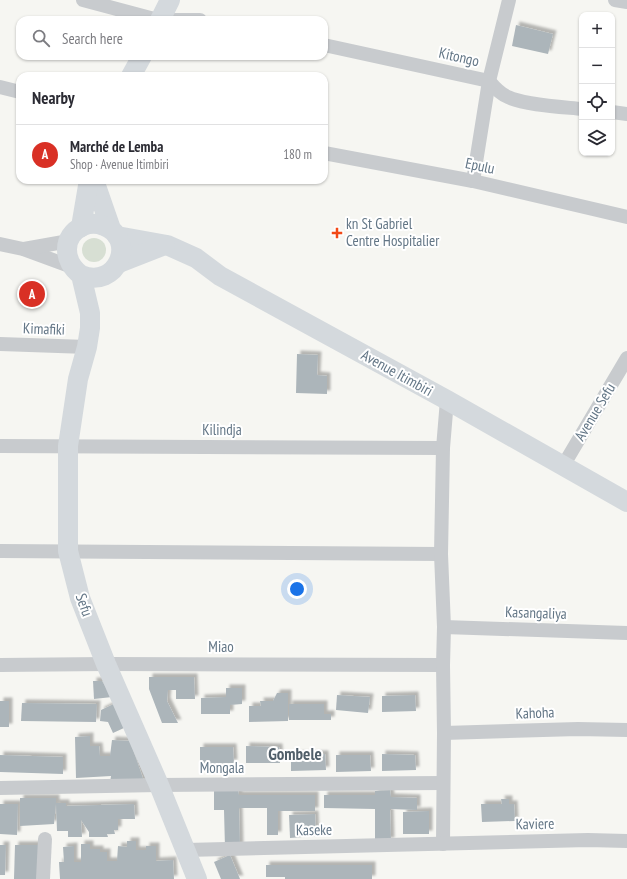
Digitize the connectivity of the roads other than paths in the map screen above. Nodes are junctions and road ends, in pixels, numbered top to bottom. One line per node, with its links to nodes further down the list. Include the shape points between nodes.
1 (83, 0): 6 (street)
2 (170, 0): 7 (main road)
3 (509, 0): 11 (street)
4 (615, 0): 5 (street)
5 (627, 2)
6 (145, 16)
7 (162, 16)
8 (328, 46): 11 (street, Kitongo)
9 (140, 60): 10 (main road)
10 (133, 72)
11 (489, 81): 14 (street, Kitongo, via 508,98); 18 (street)
12 (0, 87): 13 (street)
13 (16, 91)
14 (579, 109)
15 (615, 112): 16 (street)
16 (627, 114)
17 (328, 154): 18 (street, Epulu)
18 (473, 181): 21 (street, Epulu)
19 (88, 184): 23 (main road)
20 (96, 184): 22 (main road)
21 (627, 218)
22 (114, 233): 23 (main road, via 102,225 91,224); 25 (main road, Avenue Itimbiri); 27 (main road, via 121,249)
23 (75, 234): 26 (street); 28 (main road, via 67,257)
24 (0, 244): 26 (street)
25 (167, 245): 27 (main road); 33 (main road, Avenue Itimbiri, via 196,258 220,276)
26 (23, 250): 28 (street)
27 (112, 269): 28 (main road, via 96,278); 29 (main road)
28 (77, 271): 29 (main road)
29 (90, 313): 31 (main road, Sefu)
30 (0, 344): 31 (street, Kimafiki)
31 (87, 347): 35 (main road, Sefu, via 78,379)
32 (627, 358): 37 (street, Avenue Sefu)
33 (447, 400): 36 (street); 37 (main road, Avenue Itimbiri)
34 (0, 446): 35 (street, Kilindja)
35 (68, 446): 36 (street, Kilindja); 40 (main road, Sefu)
36 (443, 448): 41 (street)
37 (563, 466): 38 (main road, Avenue Itimbiri)
38 (627, 502)
39 (0, 551): 40 (street)
40 (68, 551): 41 (street); 44 (main road, Sefu, via 80,598)
41 (441, 554): 42 (street)
42 (444, 626): 43 (street, Kasangaliya); 46 (street)
43 (627, 633)
44 (106, 664): 45 (street, Miao); 46 (street, Miao); 50 (main road, Sefu)
45 (0, 665)
46 (443, 665): 48 (street)
47 (627, 730): 48 (street, Kahoha)
48 (444, 733): 49 (street)
49 (443, 783): 50 (street, Mongala); 54 (street)
50 (159, 785): 51 (street, Mongala); 55 (main road, Sefu)
51 (0, 788)
52 (45, 839): 56 (street)
53 (627, 841): 54 (street, Kaviere)
54 (443, 844): 55 (street, Kaseke)
55 (186, 850): 57 (main road, Sefu)
56 (43, 879)
57 (197, 879)

